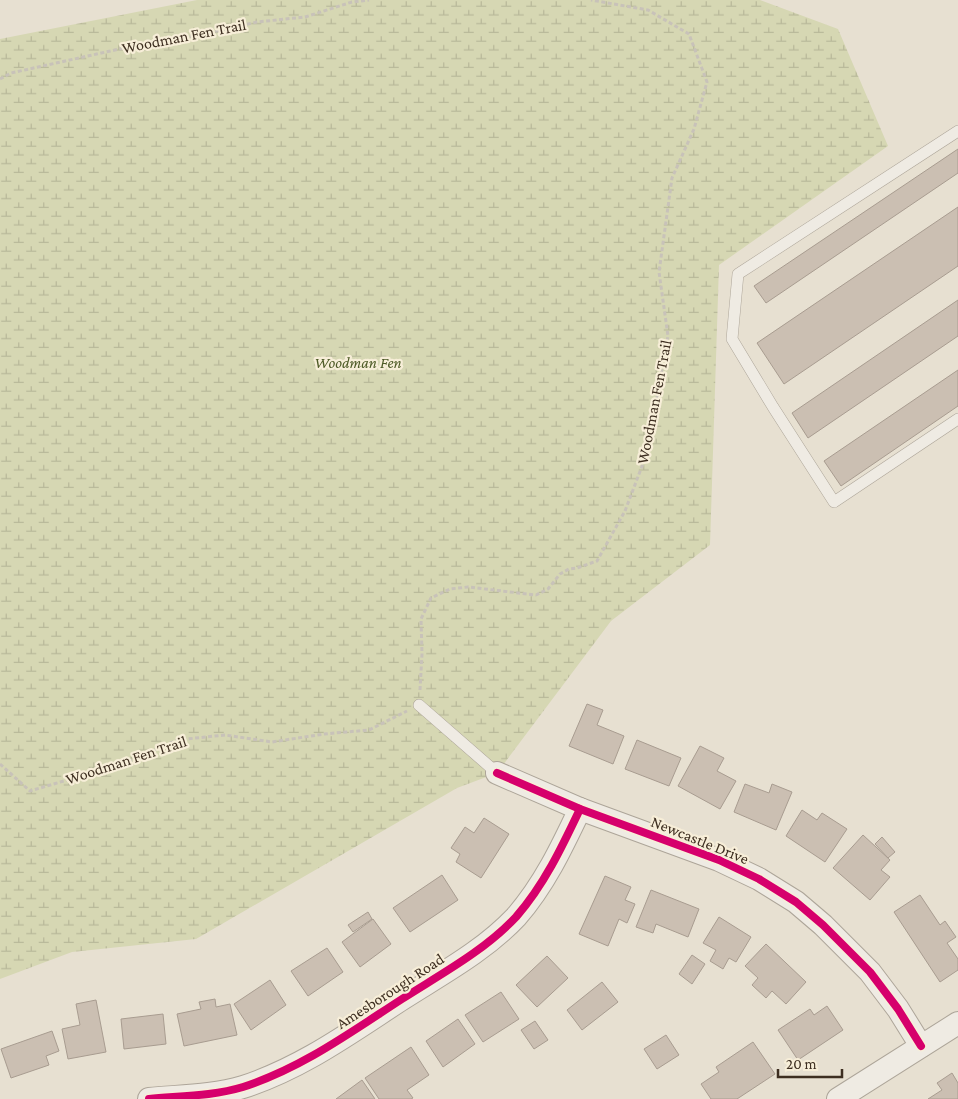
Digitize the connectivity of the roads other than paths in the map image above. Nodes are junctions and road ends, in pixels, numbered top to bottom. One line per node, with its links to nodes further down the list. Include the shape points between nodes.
1 (958, 131): 2 (lane, via 738,274 732,339 834,502)
2 (958, 419)
3 (419, 705): 4 (lane)
4 (497, 773): 5 (street, Newcastle Drive)
5 (580, 809): 7 (street, Newcastle Drive, via 719,860 796,902 870,972); 8 (street, Amesborough Road, via 560,851 516,917 459,963 308,1059 271,1077 241,1088 209,1094)
6 (958, 1023): 7 (street)
7 (921, 1046): 9 (street)
8 (149, 1099)
9 (838, 1099)

